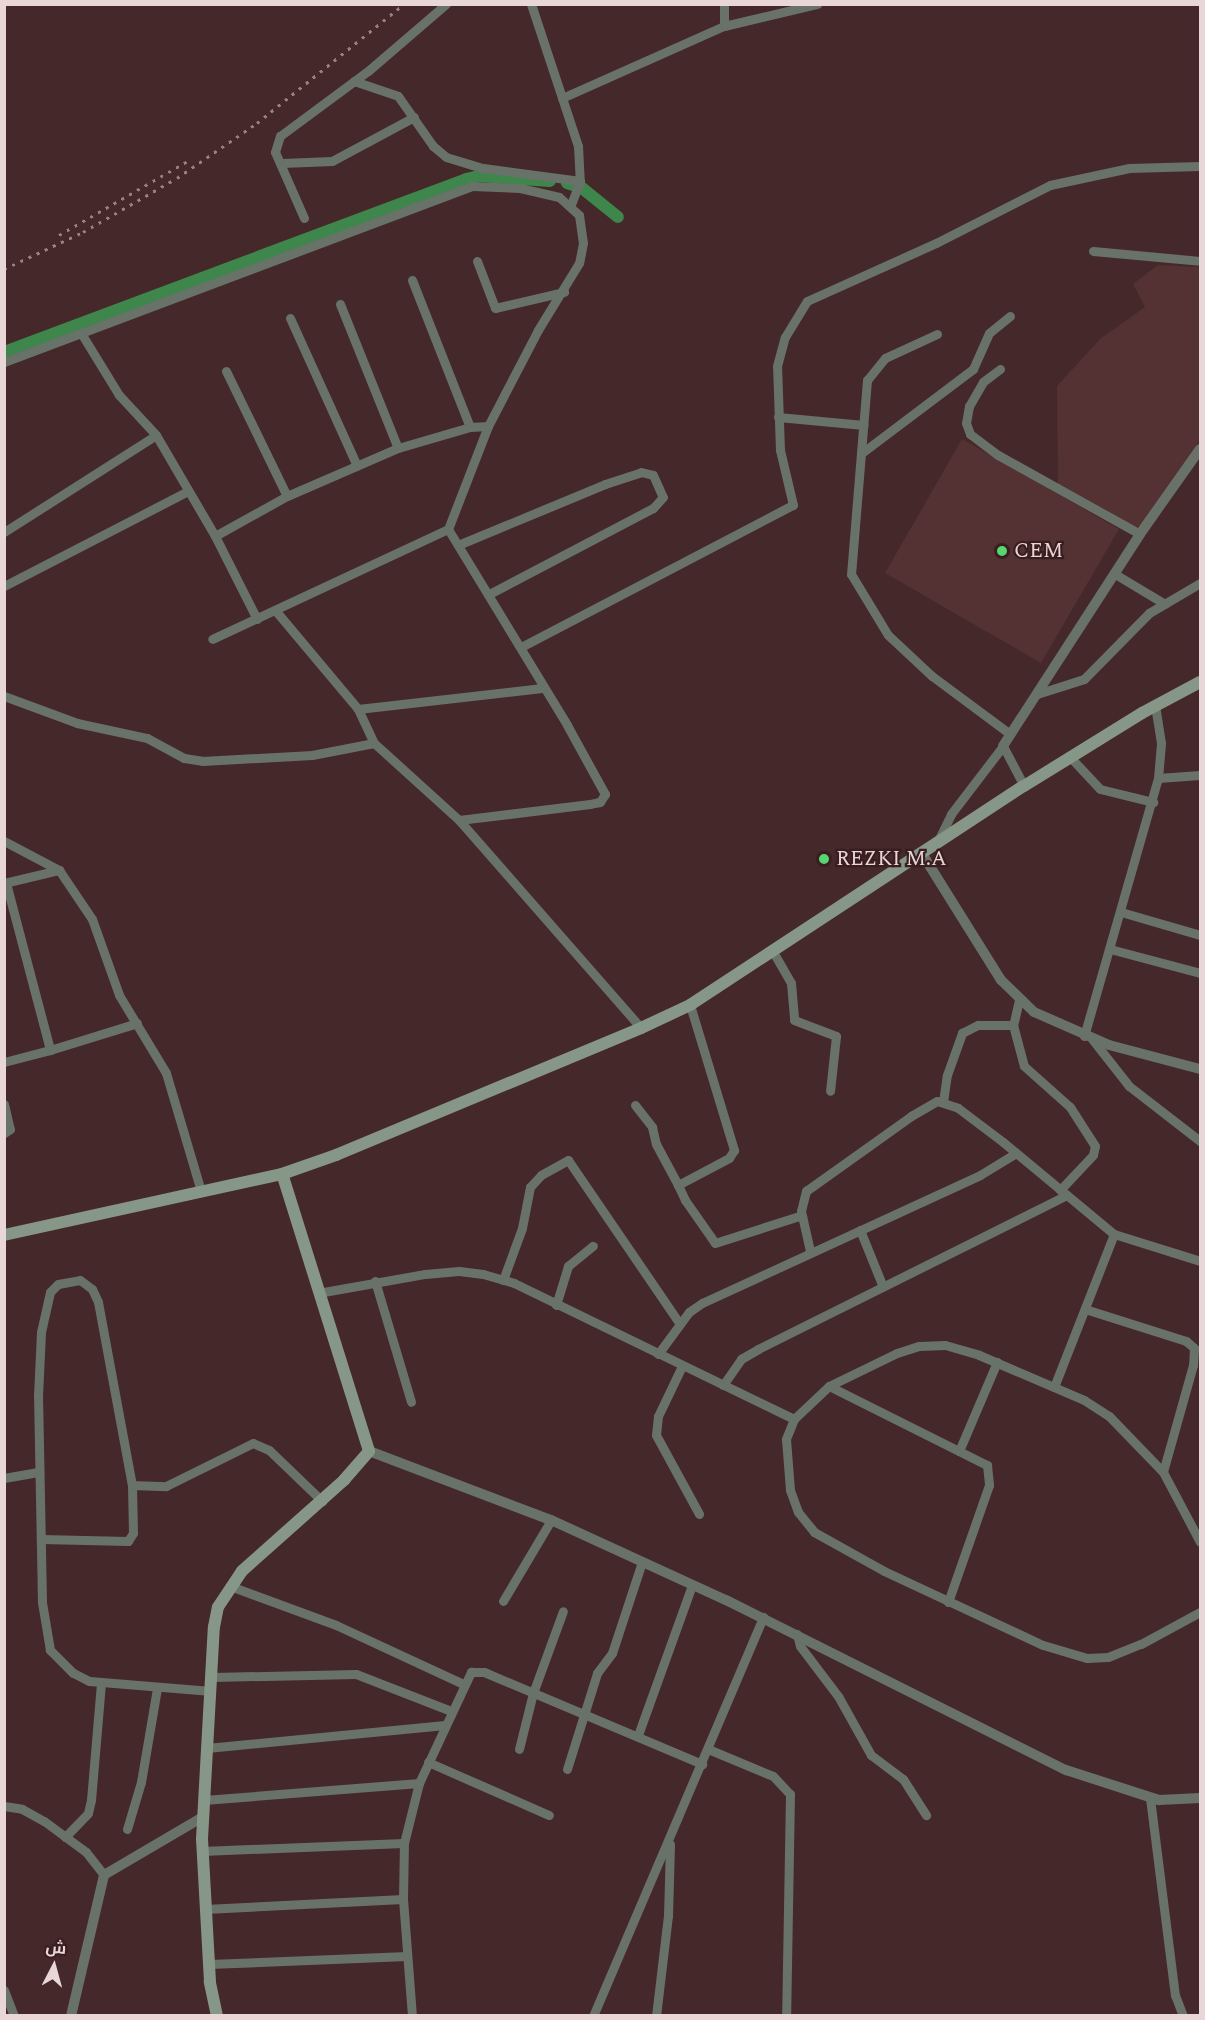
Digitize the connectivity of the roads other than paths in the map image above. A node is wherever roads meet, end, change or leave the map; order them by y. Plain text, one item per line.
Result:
1 (446, 4) edge
2 (724, 4) edge
3 (817, 4) edge
4 (531, 5) edge
5 (724, 26) junction
6 (354, 81) junction
7 (562, 98) junction
8 (414, 117) junction
9 (282, 163) junction
10 (1200, 166) edge
11 (579, 185) junction
12 (571, 204) junction
13 (304, 218) dead end
14 (1093, 251) dead end
15 (477, 261) dead end
16 (1200, 261) edge
17 (412, 280) dead end
18 (564, 292) junction
19 (340, 304) dead end
20 (1010, 316) dead end
21 (290, 318) dead end
22 (81, 333) junction
23 (937, 334) dead end
24 (4, 362) edge
25 (1000, 369) dead end
26 (226, 371) dead end
27 (778, 417) junction
28 (864, 425) junction
29 (488, 426) junction
30 (470, 427) junction
31 (156, 435) junction
32 (398, 448) junction
33 (1200, 449) edge
34 (863, 452) junction
35 (357, 466) junction
36 (188, 491) junction
37 (287, 496) junction
38 (448, 529) junction
39 (4, 532) edge
40 (1140, 534) junction
41 (215, 536) junction
42 (458, 545) junction
43 (1115, 574) junction
44 (1200, 584) edge
45 (4, 586) edge
46 (489, 594) junction
47 (1164, 604) junction
48 (275, 610) junction
49 (256, 619) junction
50 (212, 639) dead end
51 (521, 647) junction
52 (1200, 682) edge
53 (542, 688) junction
54 (1037, 694) junction
55 (4, 696) edge
56 (1155, 705) junction
57 (358, 708) junction
58 (1010, 734) junction
59 (374, 743) junction
60 (1003, 746) junction
61 (1071, 758) junction
62 (1200, 775) edge
63 (1158, 778) junction
64 (1024, 786) junction
65 (1153, 802) junction
66 (459, 820) junction
67 (4, 841) edge
68 (938, 841) junction
69 (921, 852) junction
70 (58, 870) junction
71 (5, 883) edge
72 (1121, 912) junction
73 (1200, 935) edge
74 (1110, 948) junction
75 (772, 950) junction
76 (1200, 973) edge
77 (1019, 1000) junction
78 (690, 1005) junction
79 (137, 1023) junction
80 (1013, 1025) junction
81 (641, 1028) junction
82 (1088, 1037) junction
83 (50, 1050) junction
84 (4, 1062) edge
85 (1200, 1069) edge
86 (830, 1091) dead end
87 (943, 1102) junction
88 (4, 1104) edge
89 (635, 1105) dead end
90 (4, 1133) edge
91 (1200, 1141) edge
92 (1016, 1153) junction
93 (282, 1174) junction
94 (678, 1185) junction
95 (201, 1191) junction
96 (1064, 1193) junction
97 (802, 1215) junction
98 (860, 1230) junction
99 (1114, 1234) junction
100 (4, 1236) edge
101 (593, 1246) dead end
102 (810, 1251) junction
103 (1200, 1262) edge
104 (503, 1280) junction
105 (375, 1281) junction
106 (883, 1287) junction
107 (318, 1293) junction
108 (556, 1305) junction
109 (1085, 1308) junction
110 (679, 1323) junction
111 (658, 1354) junction
112 (997, 1362) junction
113 (682, 1366) junction
114 (723, 1385) junction
115 (829, 1386) junction
116 (1054, 1387) junction
117 (411, 1401) dead end
118 (794, 1419) junction
119 (369, 1451) junction
120 (959, 1451) junction
121 (39, 1472) junction
122 (1163, 1472) junction
123 (4, 1478) edge
124 (132, 1485) junction
125 (322, 1501) junction
126 (699, 1514) dead end
127 (551, 1520) junction
128 (41, 1539) junction
129 (1200, 1542) edge
130 (642, 1562) junction
131 (692, 1585) junction
132 (230, 1586) junction
133 (503, 1601) dead end
134 (948, 1602) junction
135 (563, 1611) dead end
136 (1200, 1611) edge
137 (763, 1617) junction
138 (797, 1634) junction
139 (212, 1677) junction
140 (101, 1684) junction
141 (463, 1684) junction
142 (157, 1688) junction
143 (212, 1691) junction
144 (533, 1693) junction
145 (451, 1711) junction
146 (584, 1714) junction
147 (444, 1725) junction
148 (639, 1735) junction
149 (207, 1748) junction
150 (519, 1749) dead end
151 (708, 1749) junction
152 (428, 1762) junction
153 (702, 1764) junction
154 (567, 1769) dead end
155 (419, 1783) junction
156 (1150, 1798) junction
157 (1200, 1798) edge
158 (204, 1800) junction
159 (4, 1806) edge
160 (549, 1815) dead end
161 (926, 1815) dead end
162 (203, 1817) junction
163 (128, 1829) dead end
164 (65, 1837) junction
165 (670, 1839) junction
166 (404, 1843) junction
167 (202, 1851) junction
168 (104, 1875) junction
169 (403, 1899) junction
170 (205, 1909) junction
171 (407, 1956) junction
172 (209, 1964) junction
173 (4, 1990) edge
174 (15, 2016) edge
175 (71, 2016) edge
176 (217, 2016) edge
177 (412, 2016) edge
178 (593, 2016) edge
179 (656, 2016) edge
180 (786, 2016) edge
181 (1183, 2016) edge

1 - 6 street
2 - 5 street
3 - 5 street
4 - 7 street
5 - 7 street
6 - 8 street
6 - 9 street
7 - 11 street
8 - 9 street
8 - 11 street
9 - 13 street
10 - 27 street
11 - 12 street
12 - 18 street
12 - 22 street
14 - 16 street
15 - 18 street
17 - 30 street
18 - 29 street
19 - 32 street
20 - 34 street
21 - 35 street
22 - 24 street
22 - 31 street
23 - 28 street
25 - 40 street
26 - 37 street
27 - 28 street
27 - 51 street
28 - 34 street
29 - 30 street
29 - 38 street
30 - 32 street
31 - 36 street
31 - 39 street
32 - 35 street
33 - 40 street
34 - 58 street
35 - 37 street
36 - 41 street
36 - 45 street
37 - 41 street
38 - 42 street
38 - 48 street
40 - 43 street
41 - 49 street
42 - 46 street
42 - 46 street
43 - 47 street
43 - 54 street
44 - 47 street
46 - 51 street
47 - 54 street
48 - 49 street
48 - 57 street
49 - 50 street
51 - 53 street
52 - 56 main road
53 - 57 street
53 - 66 street
54 - 58 street
55 - 59 street
56 - 61 main road
56 - 63 street
57 - 59 street
58 - 60 street
59 - 66 street
60 - 64 street
60 - 68 street
61 - 64 main road
61 - 65 street
62 - 63 street
63 - 65 street
64 - 68 main road
65 - 72 street
66 - 81 street
67 - 70 street
68 - 69 main road
69 - 75 main road
69 - 77 street
70 - 71 street
70 - 79 street
71 - 83 street
72 - 73 street
72 - 74 street
74 - 76 street
74 - 82 street
75 - 78 main road
75 - 86 street
77 - 80 street
77 - 82 street
78 - 81 main road
78 - 94 street
79 - 83 street
79 - 95 street
80 - 87 street
80 - 96 street
81 - 93 main road
82 - 85 street
82 - 91 street
83 - 84 street
87 - 92 street
87 - 97 street
88 - 90 street
89 - 94 street
92 - 96 street
92 - 98 street
93 - 95 main road
93 - 107 main road
94 - 97 street
95 - 100 main road
96 - 99 street
96 - 106 street
97 - 102 street
98 - 102 street
98 - 106 street
99 - 103 street
99 - 109 street
101 - 108 street
102 - 110 street
104 - 105 street
104 - 108 street
104 - 110 street
105 - 107 street
105 - 117 street
106 - 114 street
107 - 119 main road
108 - 111 street
109 - 116 street
109 - 122 street
110 - 111 street
111 - 113 street
112 - 115 street
112 - 116 street
112 - 120 street
113 - 114 street
113 - 126 street
114 - 118 street
115 - 118 street
115 - 120 street
116 - 122 street
118 - 134 street
119 - 125 main road
119 - 127 street
120 - 134 street
121 - 123 street
121 - 124 street
121 - 128 street
122 - 129 street
124 - 125 street
124 - 128 street
125 - 132 main road
127 - 130 street
127 - 133 street
128 - 140 street
130 - 131 street
130 - 146 street
131 - 137 street
131 - 148 street
132 - 139 main road
132 - 141 street
134 - 136 street
135 - 144 street
137 - 138 street
137 - 151 street
138 - 156 street
138 - 161 street
139 - 143 main road
139 - 145 street
140 - 142 street
140 - 164 street
141 - 144 street
141 - 145 street
142 - 143 street
142 - 163 street
143 - 149 main road
144 - 146 street
144 - 150 street
145 - 147 street
146 - 148 street
146 - 154 street
147 - 149 street
147 - 152 street
148 - 153 street
149 - 158 main road
151 - 153 street
151 - 180 street
152 - 155 street
152 - 160 street
153 - 165 street
155 - 158 street
155 - 166 street
156 - 157 street
156 - 181 street
158 - 162 main road
159 - 164 street
162 - 167 main road
162 - 168 street
164 - 168 street
165 - 178 street
165 - 179 street
166 - 167 street
166 - 169 street
167 - 170 main road
168 - 175 street
169 - 170 street
169 - 171 street
170 - 172 main road
171 - 172 street
171 - 177 street
172 - 176 main road
173 - 174 street

